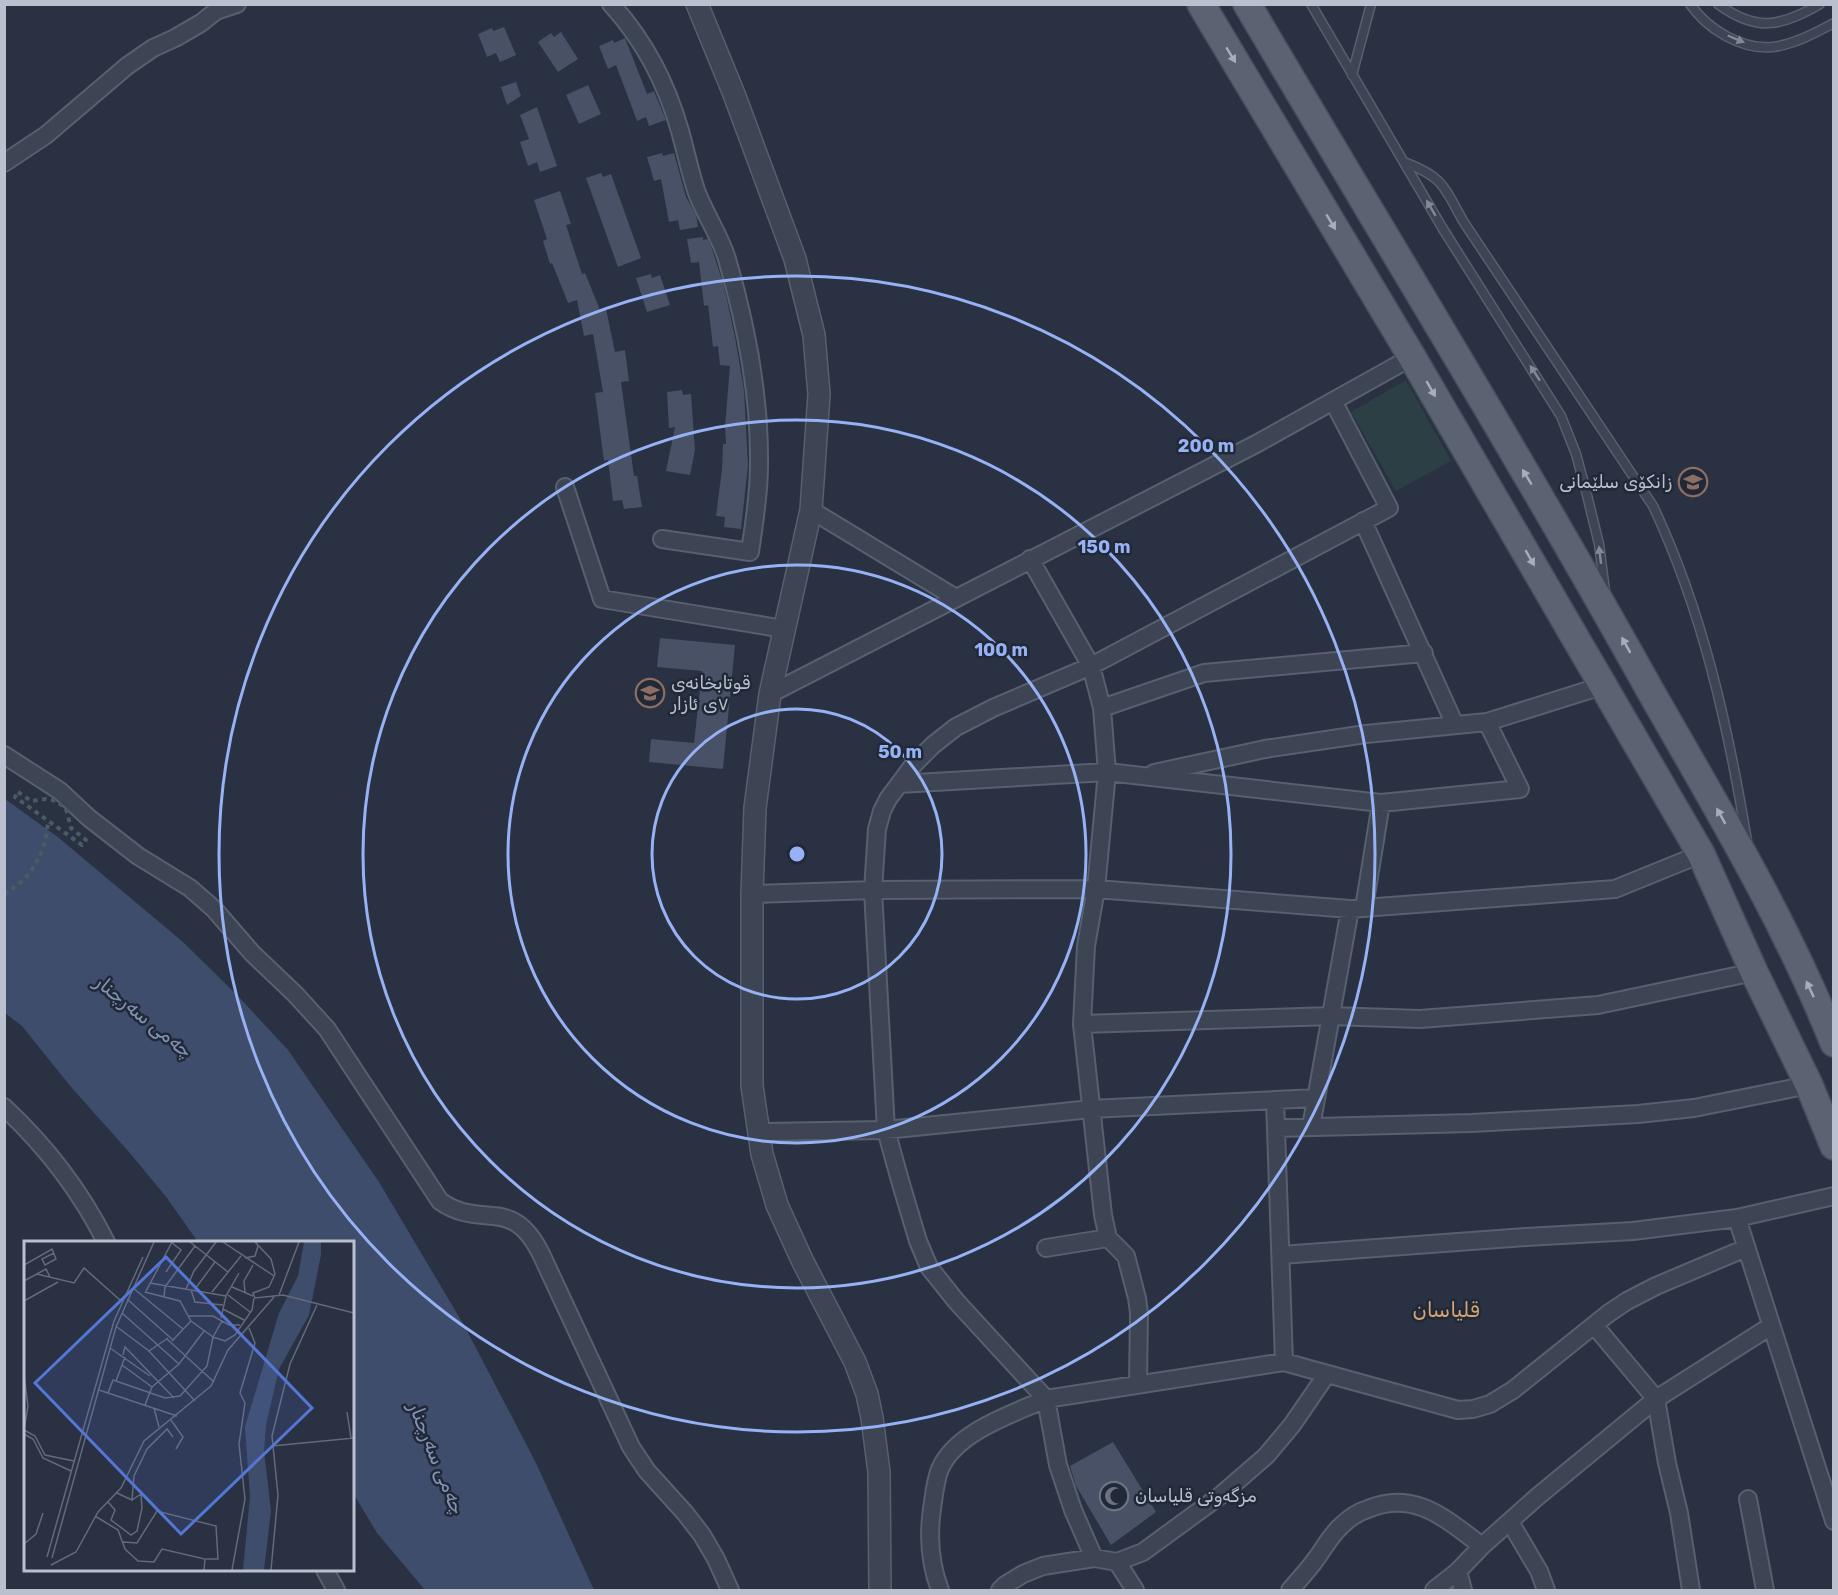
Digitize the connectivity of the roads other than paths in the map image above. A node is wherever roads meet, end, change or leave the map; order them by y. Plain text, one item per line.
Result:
1 (237, 4) edge
2 (611, 4) edge
3 (697, 4) edge
4 (1201, 4) edge
5 (1247, 4) edge
6 (1311, 4) edge
7 (1371, 4) edge
8 (1690, 4) edge
9 (1718, 4) edge
10 (1820, 4) edge
11 (1833, 23) edge
12 (1352, 75) junction
13 (1404, 162) junction
14 (4, 163) edge
15 (1412, 357) junction
16 (1333, 401) junction
17 (565, 487) dead end
18 (811, 510) junction
19 (1363, 521) junction
20 (662, 539) dead end
21 (1030, 559) junction
22 (956, 598) junction
23 (1607, 613) junction
24 (784, 629) junction
25 (1424, 653) junction
26 (1091, 666) junction
27 (1605, 686) junction
28 (770, 694) junction
29 (1102, 708) junction
30 (1487, 722) junction
31 (1455, 725) junction
32 (4, 755) edge
33 (1107, 772) junction
34 (1141, 776) junction
35 (899, 784) junction
36 (1381, 803) junction
37 (1701, 854) junction
38 (1752, 872) junction
39 (1096, 889) junction
40 (873, 890) junction
41 (752, 894) junction
42 (1357, 909) junction
43 (1754, 972) junction
44 (1331, 1016) junction
45 (1082, 1024) junction
46 (1833, 1039) edge
47 (1809, 1085) junction
48 (1316, 1098) junction
49 (1275, 1100) junction
50 (5, 1107) edge
51 (1091, 1109) junction
52 (1311, 1127) junction
53 (1276, 1128) junction
54 (886, 1130) junction
55 (758, 1132) junction
56 (1833, 1146) edge
57 (1833, 1196) edge
58 (1737, 1218) junction
59 (1108, 1238) junction
60 (105, 1241) edge
61 (1046, 1248) dead end
62 (1746, 1248) junction
63 (1281, 1256) junction
64 (1594, 1325) junction
65 (1771, 1326) junction
66 (1284, 1362) junction
67 (1328, 1374) junction
68 (1138, 1384) junction
69 (1046, 1399) junction
70 (1656, 1399) junction
71 (1748, 1499) dead end
72 (1833, 1521) edge
73 (1510, 1522) junction
74 (1482, 1546) junction
75 (1094, 1558) junction
76 (1117, 1562) junction
77 (326, 1571) edge
78 (1458, 1571) junction
79 (336, 1590) edge
80 (730, 1590) edge
81 (880, 1590) edge
82 (940, 1590) edge
83 (1000, 1590) edge
84 (1135, 1590) edge
85 (1290, 1590) edge
86 (1434, 1590) edge
87 (1463, 1590) edge
88 (1546, 1590) edge
89 (1691, 1590) edge
90 (1765, 1590) edge

1 - 14 street
2 - 20 street
3 - 18 street
4 -> 15 main road
23 -> 5 main road
6 - 12 lane
7 - 12 lane
8 -> 11 lane
9 - 10 lane
12 - 13 lane
23 -> 13 lane
13 - 38 lane
15 - 16 street
15 -> 27 main road
16 - 19 street
16 - 21 street
17 - 24 street
18 - 22 street
18 - 24 street
19 - 25 street
19 - 26 street
21 - 22 street
21 - 26 street
22 - 28 street
38 -> 23 main road
24 - 28 street
25 - 29 street
25 - 31 street
26 - 29 street
26 - 35 street
27 - 30 street
27 - 37 main road
28 - 41 street
29 - 33 street
30 - 31 street
30 - 36 street
31 - 34 street
32 - 80 street
33 - 34 street
33 - 35 street
33 - 39 street
34 - 36 street
35 - 40 street
36 - 42 street
37 - 42 street
37 - 43 main road
46 -> 38 main road
39 - 40 street
39 - 42 street
39 - 45 street
40 - 41 street
40 - 54 street
41 - 55 street
42 - 44 street
43 - 44 street
43 - 47 main road
44 - 45 street
44 - 48 street
45 - 51 street
47 - 52 street
47 - 56 main road
48 - 49 street
48 - 52 street
49 - 51 street
49 - 53 street
50 - 60 street
51 - 54 street
51 - 59 street
52 - 53 street
53 - 63 street
54 - 55 street
54 - 69 street
55 - 81 street
57 - 58 street
58 - 62 street
58 - 63 street
59 - 61 street
59 - 68 street
62 - 64 street
62 - 65 street
63 - 66 street
64 - 67 street
64 - 70 street
65 - 70 street
65 - 72 street
66 - 67 street
66 - 68 street
67 - 76 street
68 - 69 street
69 - 75 street
69 - 82 street
70 - 73 street
70 - 89 street
71 - 90 street
73 - 74 street
73 - 88 street
74 - 78 street
74 - 85 street
75 - 76 street
75 - 83 street
76 - 84 street
77 - 79 street
78 - 86 street
78 - 87 street

